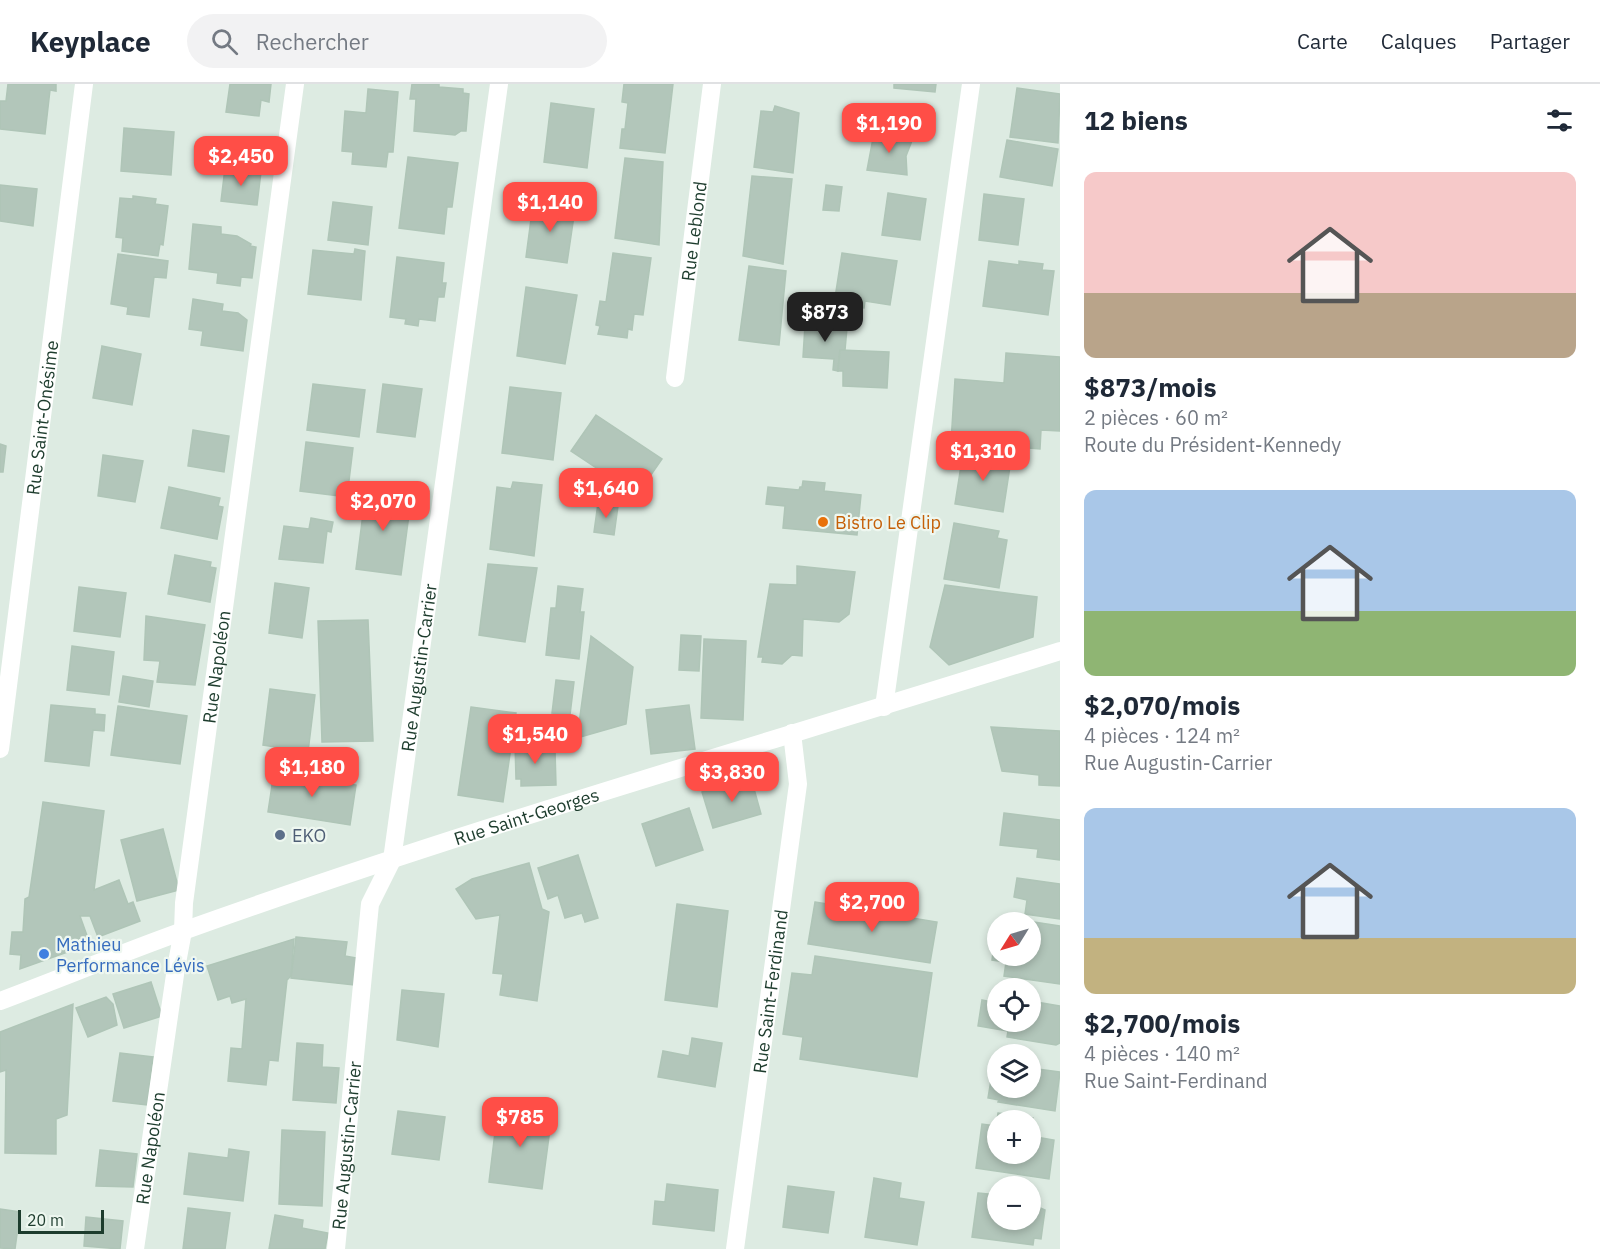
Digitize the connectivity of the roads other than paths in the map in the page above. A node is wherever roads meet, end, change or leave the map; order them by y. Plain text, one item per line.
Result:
1 (84, 84) edge
2 (296, 84) edge
3 (499, 84) edge
4 (712, 84) edge
5 (971, 84) edge
6 (675, 378) dead end
7 (1060, 651) edge
8 (884, 707) junction
9 (792, 733) junction
10 (0, 749) edge
11 (392, 860) junction
12 (183, 931) junction
13 (0, 1001) edge
14 (135, 1249) edge
15 (336, 1249) edge
16 (735, 1249) edge

1 - 10 street, Rue Saint-Onésime
2 - 12 street, Rue Napoléon
3 - 11 street, Rue Augustin-Carrier
4 - 6 street, Rue Leblond
5 - 8 street
7 - 8 street, Rue Saint-Georges
8 - 9 street, Rue Saint-Georges
9 - 11 street, Rue Saint-Georges
9 - 16 street, Rue Saint-Ferdinand
11 - 12 street, Rue Saint-Georges
11 - 15 street, Rue Augustin-Carrier
12 - 13 street, Rue Saint-Georges
12 - 14 street, Rue Napoléon

